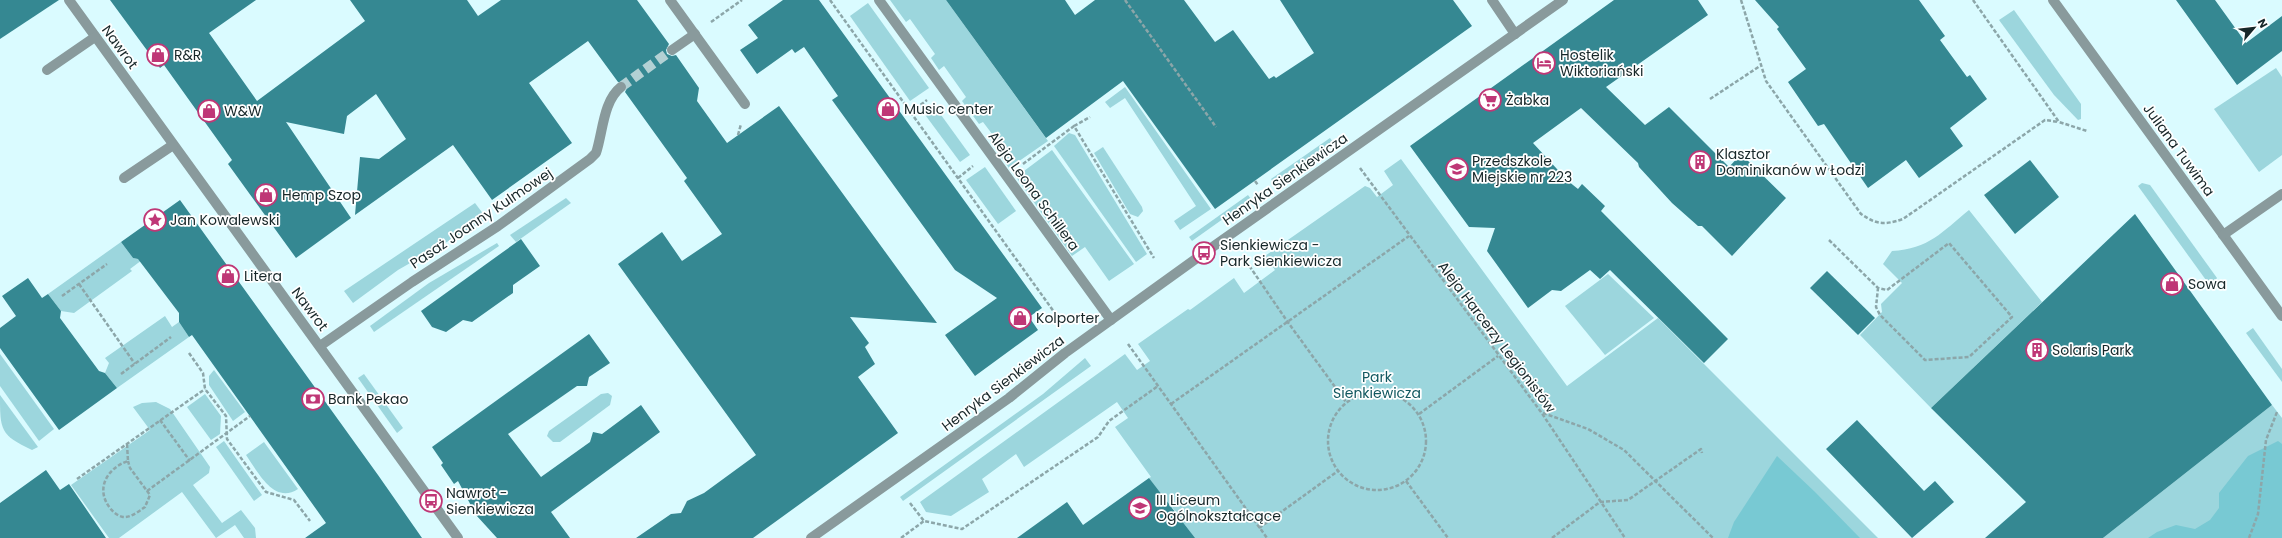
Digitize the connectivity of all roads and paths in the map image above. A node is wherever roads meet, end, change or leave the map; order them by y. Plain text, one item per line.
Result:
1 (69, 0) edge
2 (670, 0) edge
3 (742, 0) edge
4 (830, 0) edge
5 (879, 0) edge
6 (1125, 0) edge
7 (1492, 0) edge
8 (1563, 0) edge
9 (1741, 0) edge
10 (1973, 0) edge
11 (2053, 0) edge
12 (695, 34) junction
13 (1515, 34) junction
14 (95, 37) junction
15 (672, 50) tunnel mouth
16 (1760, 66) junction
17 (47, 70) dead end
18 (621, 87) tunnel mouth
19 (1710, 99) dead end
20 (745, 104) dead end
21 (1090, 117) dead end
22 (2059, 122) junction
23 (1074, 126) junction
24 (1216, 127) dead end
25 (2087, 131) dead end
26 (173, 145) junction
27 (1348, 151) junction
28 (1006, 176) junction
29 (124, 178) dead end
30 (1255, 181) dead end
31 (1258, 185) dead end
32 (2282, 194) edge
33 (2223, 235) junction
34 (1409, 236) junction
35 (1829, 240) dead end
36 (1154, 258) dead end
37 (1246, 261) dead end
38 (107, 264) dead end
39 (79, 284) junction
40 (1878, 288) junction
41 (62, 296) dead end
42 (2282, 316) edge
43 (1111, 320) junction
44 (1287, 321) junction
45 (1062, 323) dead end
46 (172, 337) dead end
47 (1128, 344) dead end
48 (320, 346) junction
49 (189, 353) dead end
50 (1498, 356) junction
51 (135, 364) junction
52 (121, 374) dead end
53 (1158, 386) junction
54 (205, 389) junction
55 (1346, 402) junction
56 (1170, 404) junction
57 (1541, 412) junction
58 (2277, 412) dead end
59 (1419, 414) junction
60 (250, 416) dead end
61 (160, 420) junction
62 (227, 434) junction
63 (127, 444) junction
64 (1702, 453) dead end
65 (128, 460) junction
66 (190, 461) junction
67 (1338, 471) junction
68 (77, 479) dead end
69 (1406, 481) junction
70 (1655, 481) junction
71 (147, 491) junction
72 (1600, 502) junction
73 (910, 503) dead end
74 (310, 521) dead end
75 (924, 521) junction
76 (1260, 528) junction
77 (458, 538) edge
78 (811, 538) edge
79 (901, 538) edge
80 (1266, 538) edge
81 (1448, 538) edge
82 (1552, 538) edge
83 (1625, 538) edge
84 (1714, 538) edge
85 (2249, 538) edge

1 - 14 street, Nawrot
2 - 12 street
3 - 12 path
4 - 45 path
5 - 28 street, Aleja Leona Schillera
6 - 24 path
7 - 13 street
8 - 13 street, Henryka Sienkiewicza
9 - 16 path
10 - 22 path
11 - 33 street, Juliana Tuwima
12 - 15 street
12 - 20 street
13 - 27 street, Henryka Sienkiewicza
14 - 17 street
14 - 26 street, Nawrot
16 - 19 path
16 - 22 path
18 - 48 street, Pasaż Joanny Kulmowej
21 - 23 path
22 - 25 path
23 - 28 path
23 - 36 path
26 - 29 street
26 - 48 street, Nawrot
27 - 34 path, Aleja Harcerzy Legionistów
27 - 43 street, Henryka Sienkiewicza
28 - 43 street, Aleja Leona Schillera
30 - 31 path
32 - 33 street
33 - 42 street, Juliana Tuwima
34 - 44 path
34 - 50 path, Aleja Harcerzy Legionistów
35 - 40 path
37 - 44 path
38 - 39 path
39 - 41 path
39 - 51 path
40 - 40 path
43 - 78 street, Henryka Sienkiewicza
44 - 55 path
44 - 56 path
46 - 51 path
47 - 53 path
48 - 77 street, Nawrot
49 - 54 path
50 - 57 path, Aleja Harcerzy Legionistów
50 - 59 path
51 - 52 path
53 - 56 path
53 - 75 path
54 - 61 path
54 - 62 path
55 - 59 path
55 - 67 path
56 - 76 path
57 - 70 path
57 - 72 path, Aleja Harcerzy Legionistów
58 - 85 path
59 - 69 path
60 - 62 path
61 - 63 path
61 - 66 path
62 - 66 path
62 - 74 path
63 - 65 path
63 - 68 path
64 - 70 path
65 - 71 path
65 - 71 path
66 - 71 path
67 - 69 path
67 - 76 path
69 - 81 path
70 - 72 path
70 - 84 path
72 - 82 path
72 - 83 path, Aleja Harcerzy Legionistów
73 - 75 path
75 - 79 path
76 - 80 path

